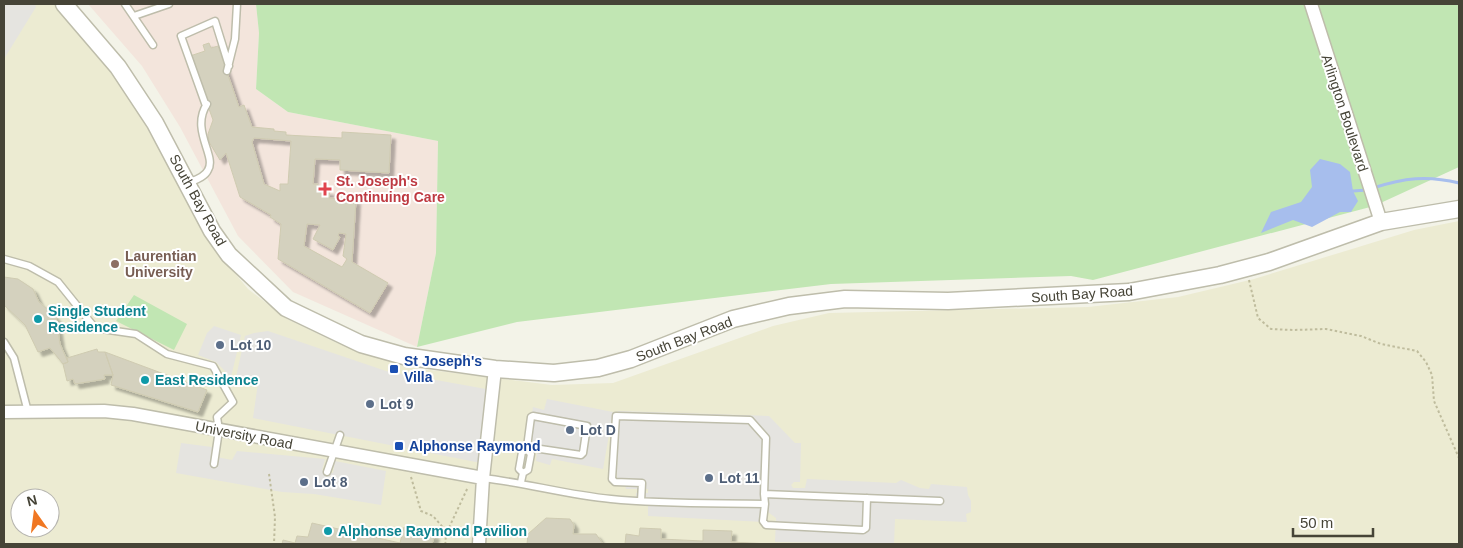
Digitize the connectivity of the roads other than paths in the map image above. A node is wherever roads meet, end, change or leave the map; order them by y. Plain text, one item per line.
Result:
1 (66, 4) edge
2 (125, 4) edge
3 (169, 4) edge
4 (237, 4) edge
5 (1310, 4) edge
6 (134, 16) junction
7 (152, 45) dead end
8 (187, 184) junction
9 (1459, 209) edge
10 (1381, 222) junction
11 (4, 259) edge
12 (4, 342) edge
13 (495, 369) junction
14 (4, 412) edge
15 (28, 412) junction
16 (219, 430) junction
17 (340, 435) dead end
18 (527, 448) junction
19 (334, 451) junction
20 (214, 464) dead end
21 (327, 472) dead end
22 (477, 477) junction
23 (521, 482) junction
24 (764, 494) junction
25 (867, 498) junction
26 (641, 501) junction
27 (940, 501) dead end
28 (764, 504) junction
29 (479, 544) edge

1 - 8 street, South Bay Road
2 - 6 lane
3 - 6 lane
4 - 8 lane
5 - 10 street, Arlington Boulevard
6 - 7 lane
8 - 13 street, South Bay Road
9 - 10 street, South Bay Road
10 - 13 street, South Bay Road
11 - 16 lane
12 - 15 lane
13 - 22 street
14 - 15 street, University Road
15 - 16 street, University Road
16 - 19 street, University Road
16 - 20 lane
17 - 19 lane
18 - 18 lane
18 - 23 lane
19 - 21 lane
19 - 22 street, University Road
22 - 23 lane
22 - 29 street
23 - 26 lane
24 - 25 lane
24 - 26 lane
24 - 28 lane
25 - 27 lane
25 - 28 lane
26 - 28 lane

